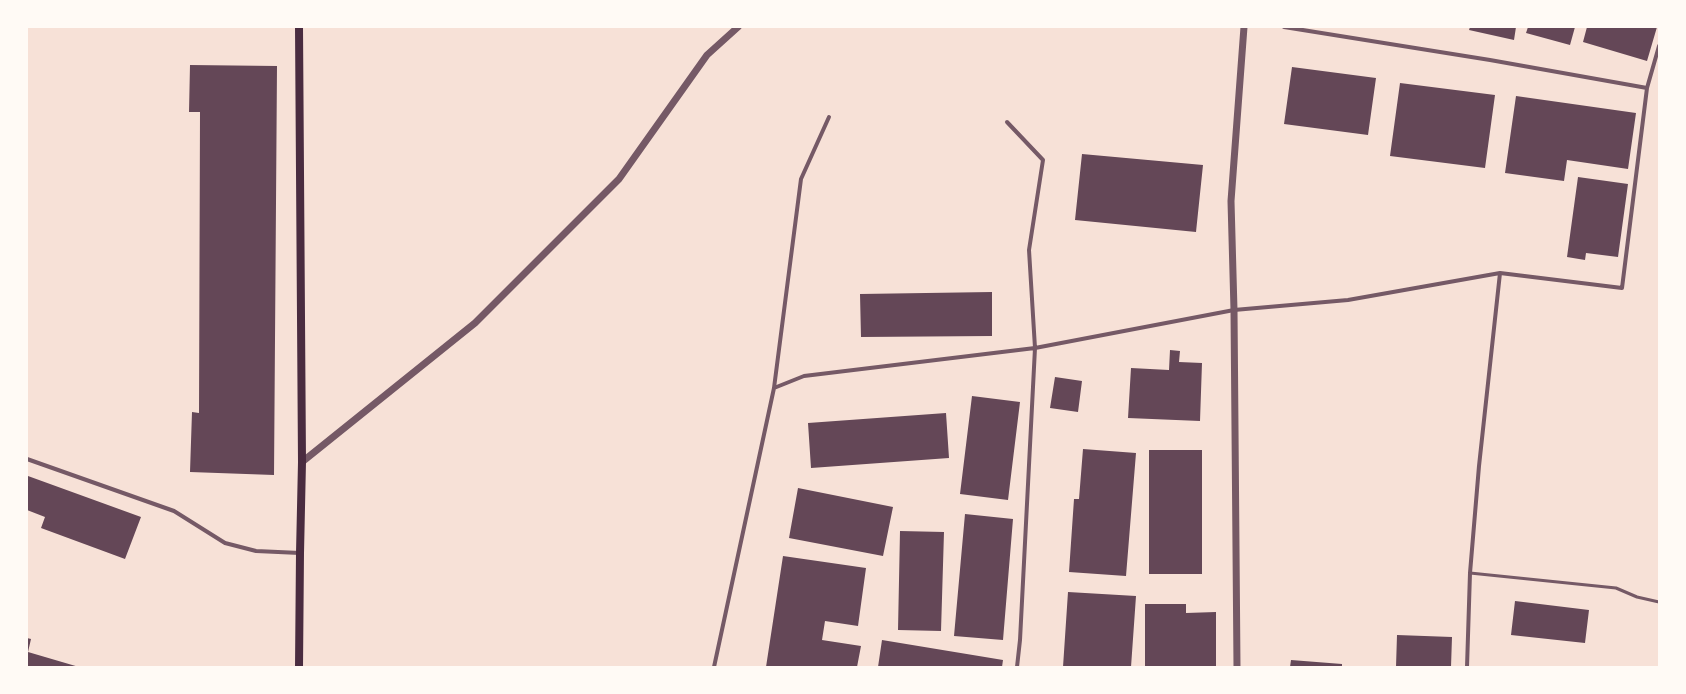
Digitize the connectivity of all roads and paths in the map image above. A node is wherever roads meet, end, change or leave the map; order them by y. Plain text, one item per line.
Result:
1 (299, 27) edge
2 (738, 27) edge
3 (1244, 27) edge
4 (1284, 27) edge
5 (1659, 46) edge
6 (1647, 88) junction
7 (829, 117) dead end
8 (1007, 122) dead end
9 (1500, 273) junction
10 (1234, 310) junction
11 (1035, 348) junction
12 (774, 388) junction
13 (27, 459) edge
14 (302, 462) junction
15 (300, 553) junction
16 (1470, 573) junction
17 (1659, 602) edge
18 (299, 667) edge
19 (714, 667) edge
20 (1017, 667) edge
21 (1237, 667) edge
22 (1467, 667) edge

1 - 14 main road
2 - 14 street
3 - 10 street
4 - 6 street
5 - 6 street
6 - 9 street
7 - 12 street
8 - 11 street
9 - 10 street
9 - 16 street
10 - 11 street
10 - 21 street
11 - 12 street
11 - 20 street
12 - 19 street
13 - 15 street
14 - 15 main road
15 - 18 main road
16 - 17 lane
16 - 22 street

